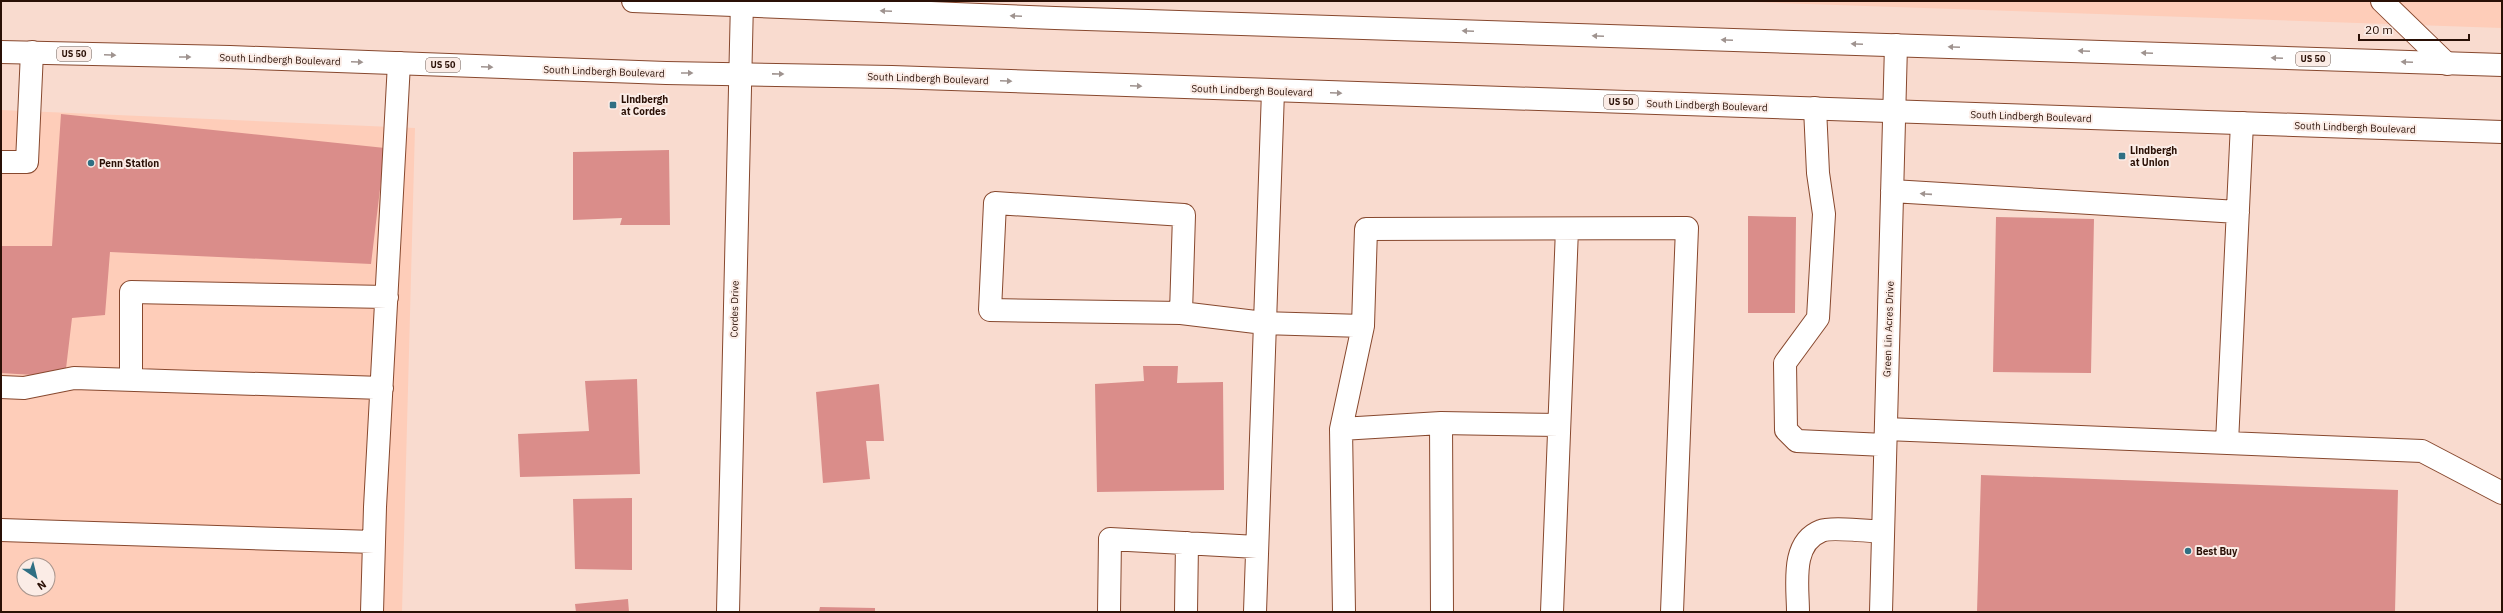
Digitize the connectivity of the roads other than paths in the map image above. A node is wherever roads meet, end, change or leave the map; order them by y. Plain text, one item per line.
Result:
1 (633, 1) edge
2 (2382, 1) edge
3 (741, 3) edge
4 (1896, 46) junction
5 (1, 52) edge
6 (32, 52) junction
7 (399, 63) junction
8 (2447, 64) junction
9 (2502, 65) edge
10 (739, 73) junction
11 (1273, 91) junction
12 (1815, 108) junction
13 (1895, 111) junction
14 (2242, 123) junction
15 (2502, 132) edge
16 (1, 162) edge
17 (1892, 192) junction
18 (2238, 212) junction
19 (1567, 229) junction
20 (386, 297) junction
21 (1181, 313) junction
22 (1264, 323) junction
23 (1363, 326) junction
24 (131, 380) junction
25 (1, 387) edge
26 (382, 388) junction
27 (1440, 424) junction
28 (1559, 425) junction
29 (1341, 429) junction
30 (1886, 437) junction
31 (2227, 443) junction
32 (2502, 493) edge
33 (1, 530) edge
34 (1883, 532) junction
35 (374, 542) junction
36 (1187, 543) junction
37 (1257, 547) junction
38 (372, 612) edge
39 (728, 612) edge
40 (1109, 612) edge
41 (1186, 612) edge
42 (1255, 612) edge
43 (1344, 612) edge
44 (1442, 612) edge
45 (1552, 612) edge
46 (1672, 612) edge
47 (1798, 612) edge
48 (1880, 612) edge

1 - 3 main road, US 50
2 - 8 main road
4 -> 3 main road, US 50
3 - 10 main road, Cordes Drive
8 -> 4 main road, US 50
4 - 13 main road, Green Lin Acres Drive
5 - 6 main road, South Lindbergh Boulevard / US 50
6 -> 7 main road, South Lindbergh Boulevard / US 50
6 - 16 main road
7 -> 10 main road, South Lindbergh Boulevard / US 50
7 - 20 main road
8 - 9 main road, US 50
10 -> 11 main road, South Lindbergh Boulevard / US 50
10 - 39 main road, Cordes Drive
11 -> 12 main road, South Lindbergh Boulevard / US 50
11 - 22 main road
12 - 13 main road, South Lindbergh Boulevard / US 50
12 - 30 main road
13 - 14 main road, South Lindbergh Boulevard / US 50
13 - 17 main road, Green Lin Acres Drive
14 - 15 main road, South Lindbergh Boulevard / US 50
14 - 18 main road
18 -> 17 main road
17 - 30 main road, Green Lin Acres Drive
18 - 31 main road
19 - 23 main road
19 - 28 main road
19 - 46 main road
20 - 24 main road
20 - 26 main road
21 - 21 main road
21 - 22 main road
22 - 23 main road
22 - 37 main road
23 - 29 main road
24 - 25 main road
24 - 26 main road
26 - 35 main road
27 - 28 main road
27 - 29 main road
27 - 44 main road
28 - 45 main road
29 - 43 main road
30 - 31 main road
30 - 34 main road, Green Lin Acres Drive
31 - 32 main road
33 - 35 main road
34 - 47 main road
34 - 48 main road, Green Lin Acres Drive
35 - 38 main road
36 - 37 main road
36 - 40 main road
36 - 41 main road
37 - 42 main road

